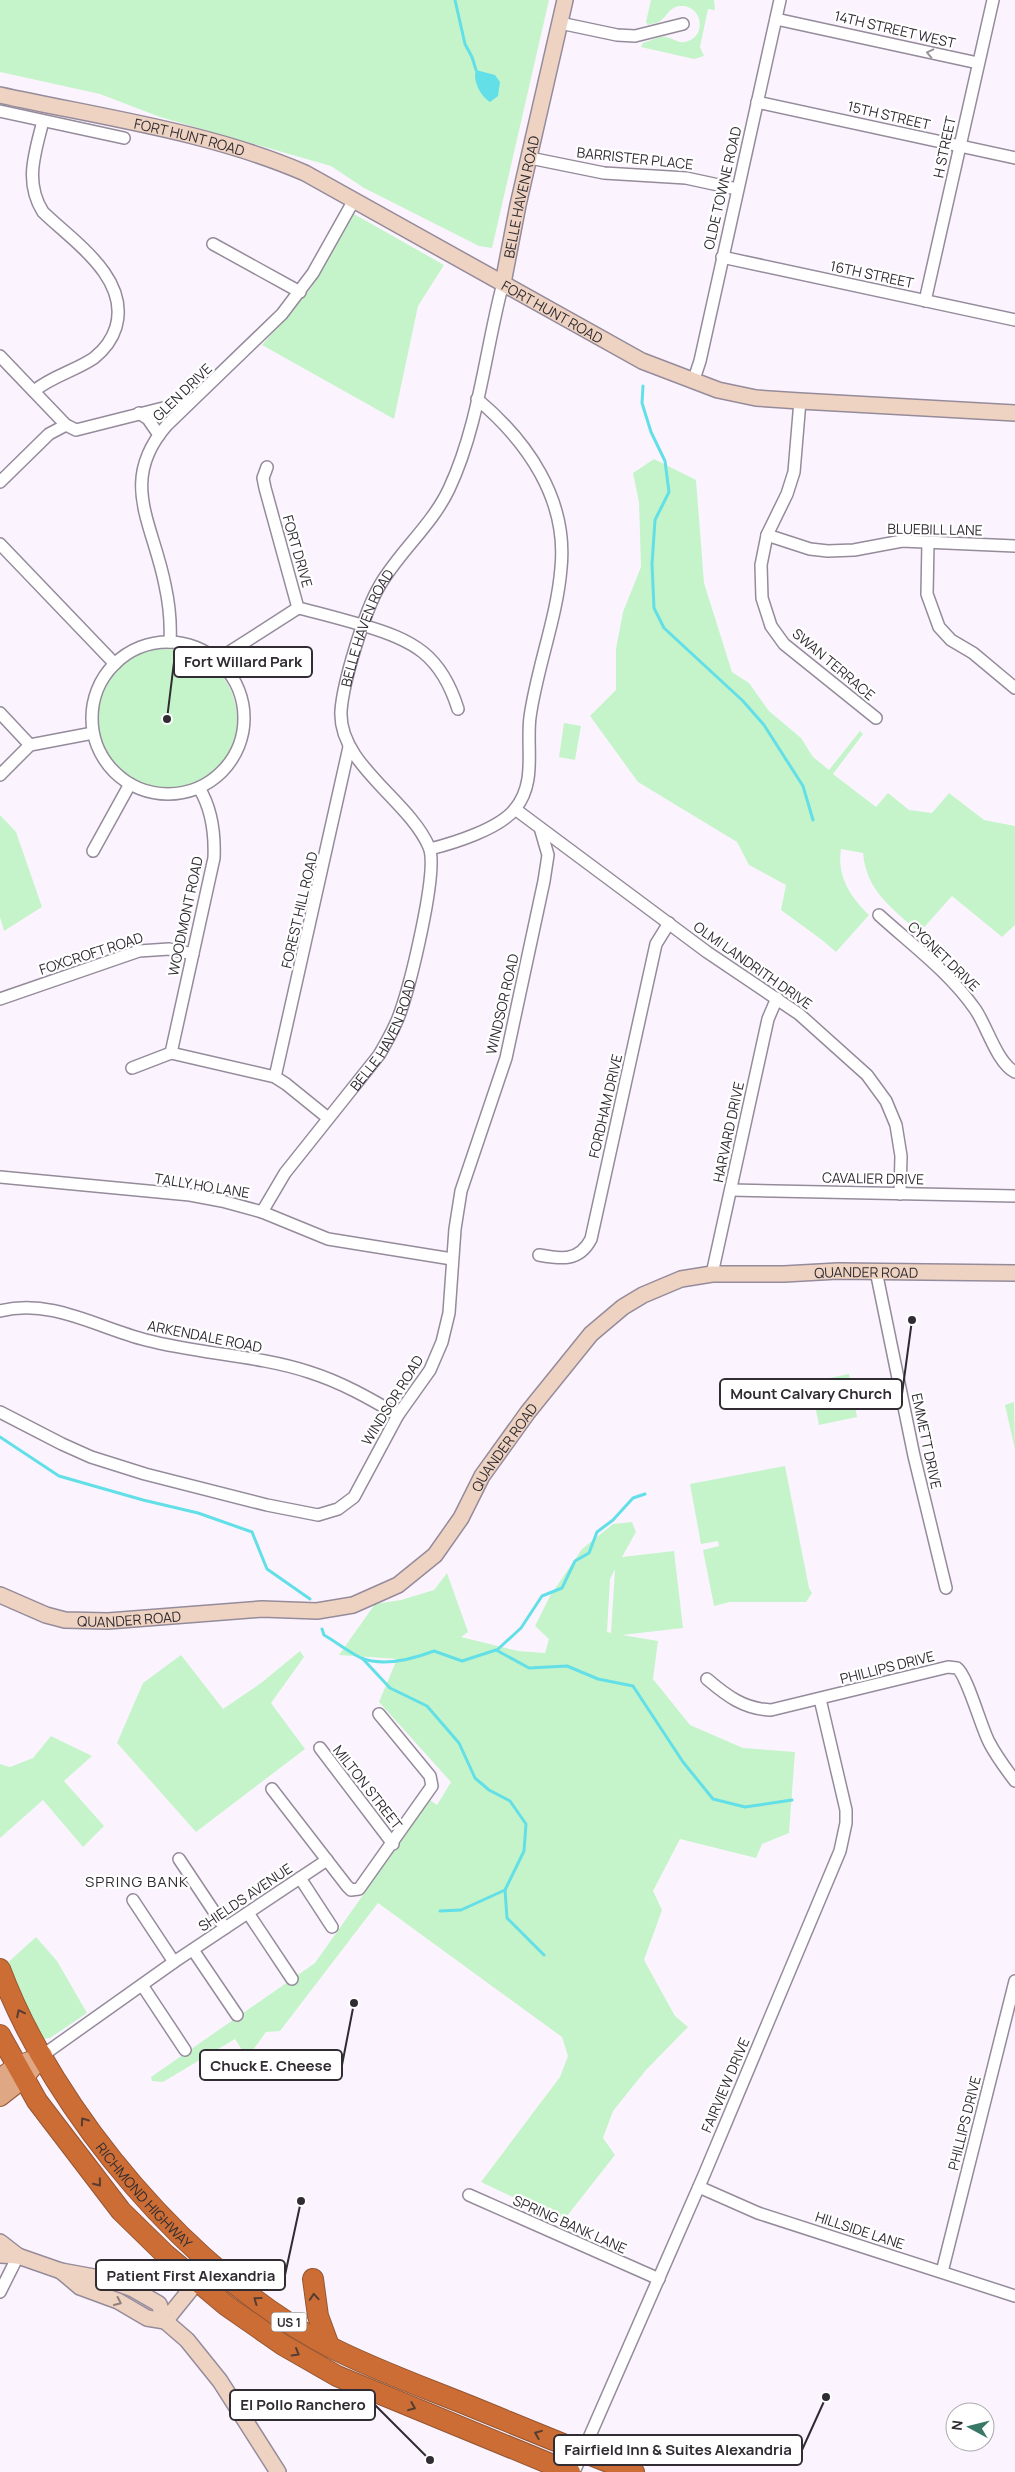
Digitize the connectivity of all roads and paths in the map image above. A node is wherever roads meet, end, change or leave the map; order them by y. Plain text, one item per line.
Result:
1 (565, 0) edge
2 (780, 0) edge
3 (993, 0) edge
4 (776, 19) junction
5 (560, 22) junction
6 (683, 24) dead end
7 (978, 64) junction
8 (0, 95) edge
9 (757, 102) junction
10 (0, 111) edge
11 (43, 121) junction
12 (112, 127) junction
13 (124, 138) dead end
14 (960, 146) junction
15 (530, 158) junction
16 (1015, 158) edge
17 (737, 188) junction
18 (354, 200) junction
19 (213, 244) dead end
20 (722, 257) junction
21 (503, 283) junction
22 (300, 292) junction
23 (925, 301) junction
24 (1015, 320) edge
25 (0, 356) edge
26 (693, 382) junction
27 (34, 391) junction
28 (476, 399) junction
29 (193, 400) junction
30 (800, 401) junction
31 (139, 413) junction
32 (1015, 413) edge
33 (66, 425) junction
34 (159, 435) junction
35 (267, 467) dead end
36 (0, 482) edge
37 (768, 535) junction
38 (928, 542) junction
39 (0, 544) edge
40 (1015, 546) edge
41 (298, 608) junction
42 (363, 625) junction
43 (170, 642) junction
44 (217, 660) junction
45 (115, 664) junction
46 (1015, 688) edge
47 (458, 709) dead end
48 (0, 713) edge
49 (876, 718) dead end
50 (93, 733) junction
51 (30, 745) junction
52 (349, 747) junction
53 (0, 774) edge
54 (130, 784) junction
55 (199, 788) junction
56 (515, 809) junction
57 (542, 831) junction
58 (430, 849) junction
59 (92, 851) dead end
60 (879, 915) dead end
61 (668, 924) junction
62 (193, 954) junction
63 (777, 998) junction
64 (0, 999) edge
65 (171, 1053) junction
66 (132, 1068) dead end
67 (1015, 1072) edge
68 (275, 1078) junction
69 (328, 1118) junction
70 (0, 1177) edge
71 (731, 1190) junction
72 (900, 1194) junction
73 (1015, 1196) edge
74 (262, 1212) junction
75 (539, 1255) dead end
76 (452, 1259) junction
77 (876, 1271) junction
78 (1015, 1273) edge
79 (712, 1274) junction
80 (0, 1311) edge
81 (0, 1412) edge
82 (398, 1414) junction
83 (946, 1588) dead end
84 (0, 1595) edge
85 (707, 1679) dead end
86 (820, 1699) junction
87 (379, 1714) dead end
88 (320, 1748) dead end
89 (1015, 1781) edge
90 (272, 1788) dead end
91 (393, 1844) junction
92 (179, 1859) dead end
93 (327, 1860) junction
94 (300, 1878) junction
95 (133, 1900) dead end
96 (248, 1913) junction
97 (332, 1927) dead end
98 (225, 1928) junction
99 (193, 1950) junction
100 (174, 1962) junction
101 (0, 1969) edge
102 (292, 1979) dead end
103 (1015, 1981) edge
104 (142, 1984) junction
105 (237, 2015) dead end
106 (0, 2035) edge
107 (185, 2050) dead end
108 (43, 2055) junction
109 (20, 2072) junction
110 (0, 2078) edge
111 (0, 2098) edge
112 (699, 2187) junction
113 (469, 2195) dead end
114 (0, 2242) edge
115 (0, 2256) edge
116 (18, 2256) junction
117 (212, 2263) junction
118 (942, 2272) junction
119 (659, 2279) junction
120 (313, 2280) dead end
121 (196, 2281) junction
122 (0, 2292) edge
123 (1015, 2296) edge
124 (165, 2321) junction
125 (329, 2346) junction
126 (584, 2452) junction
127 (278, 2472) edge
128 (572, 2472) edge
129 (634, 2472) edge

1 - 5 main road, BELLE HAVEN ROAD
2 - 4 street, OLDE TOWNE ROAD
3 - 7 street, H STREET
7 -> 4 street, 14TH STREET WEST
4 - 9 street, OLDE TOWNE ROAD
5 - 6 street
5 - 15 main road, BELLE HAVEN ROAD
7 - 14 street, H STREET
8 - 12 main road, FORT HUNT ROAD
9 - 14 street, 15TH STREET
9 - 17 street, OLDE TOWNE ROAD
10 - 11 street, FORT HUNT ROAD
11 - 12 street, FORT HUNT ROAD
11 - 27 street
12 - 13 street
12 - 18 main road, FORT HUNT ROAD
14 - 16 street, 15TH STREET
14 - 23 street, H STREET
15 - 17 street, BARRISTER PLACE
15 - 21 main road, BELLE HAVEN ROAD
17 - 20 street, OLDE TOWNE ROAD
18 - 21 main road, FORT HUNT ROAD
18 - 22 street, GLEN DRIVE
19 - 22 street
20 - 23 street, 16TH STREET
20 - 26 street, OLDE TOWNE ROAD
21 - 26 main road, FORT HUNT ROAD
21 - 28 street, BELLE HAVEN ROAD
22 - 29 street, GLEN DRIVE
23 - 24 street, 16TH STREET
25 - 27 street
26 - 30 main road, FORT HUNT ROAD
27 - 33 street
28 - 42 street, BELLE HAVEN ROAD
28 - 56 street
29 - 31 street
29 - 34 street, GLEN DRIVE
30 - 32 main road, FORT HUNT ROAD
30 - 37 street, SWAN TERRACE
31 - 33 street
31 - 34 street
33 - 36 street
34 - 43 street, GLEN DRIVE
35 - 41 street, FORT DRIVE
37 - 38 street, BLUEBILL LANE
37 - 49 street, SWAN TERRACE
38 - 40 street, BLUEBILL LANE
38 - 46 street
39 - 45 street
41 - 42 street
41 - 44 street, FORT DRIVE
42 - 47 street
42 - 52 street, BELLE HAVEN ROAD
43 - 44 street
43 - 45 street
44 - 55 street
45 - 50 street
48 - 51 street
50 - 51 street
50 - 54 street
51 - 53 street
52 - 58 street, BELLE HAVEN ROAD
52 - 68 street, FOREST HILL ROAD
54 - 55 street
54 - 59 street
55 - 62 street, WOODMONT ROAD
56 - 57 street, OLMI LANDRITH DRIVE
56 - 58 street
57 - 61 street, OLMI LANDRITH DRIVE
57 - 76 street, WINDSOR ROAD
58 - 69 street, BELLE HAVEN ROAD
60 - 67 street, CYGNET DRIVE
61 - 63 street, OLMI LANDRITH DRIVE
61 - 75 street, FORDHAM DRIVE
62 - 64 street, FOXCROFT ROAD
62 - 65 street, WOODMONT ROAD
63 - 71 street, HARVARD DRIVE
63 - 72 street, OLMI LANDRITH DRIVE
65 - 66 street
65 - 68 street
68 - 69 street
69 - 74 street, BELLE HAVEN ROAD
70 - 74 street, TALLY HO LANE
71 - 72 street, CAVALIER DRIVE
71 - 79 street, HARVARD DRIVE
72 - 73 street, CAVALIER DRIVE
74 - 76 street, TALLY HO LANE
76 - 82 street, WINDSOR ROAD
77 - 78 main road, QUANDER ROAD
77 - 79 main road, QUANDER ROAD
77 - 83 street, EMMETT DRIVE
79 - 84 main road, QUANDER ROAD
80 - 82 street, ARKENDALE ROAD
81 - 82 street, WINDSOR ROAD
85 - 86 street, PHILLIPS DRIVE
86 - 89 street, PHILLIPS DRIVE
86 - 112 street, FAIRVIEW DRIVE
87 - 91 street
88 - 91 street, MILTON STREET
90 - 93 street
91 - 93 street
92 - 98 street
93 - 94 street, SHIELDS AVENUE
94 - 96 street, SHIELDS AVENUE
94 - 97 street
95 - 100 street
96 - 98 street, SHIELDS AVENUE
96 - 102 street
98 - 99 street, SHIELDS AVENUE
99 - 100 street, SHIELDS AVENUE
99 - 105 street
100 - 104 street, SHIELDS AVENUE
108 -> 101 highway, RICHMOND HIGHWAY / US 1
103 - 118 street, PHILLIPS DRIVE
104 - 107 street
104 - 108 street, SHIELDS AVENUE
106 - 109 highway, RICHMOND HIGHWAY / US 1
108 - 109 main road
117 -> 108 highway, RICHMOND HIGHWAY / US 1
109 - 110 main road
109 - 111 main road
109 -> 121 highway, RICHMOND HIGHWAY / US 1
112 - 118 street, HILLSIDE LANE
112 - 119 street, FAIRVIEW DRIVE
113 - 119 street, SPRING BANK LANE
114 - 116 main road
115 - 116 main road
116 - 122 street
116 - 124 main road
117 - 121 main road
125 -> 117 highway, RICHMOND HIGHWAY / US 1
118 - 123 street, HILLSIDE LANE
119 - 126 street, FAIRVIEW DRIVE
125 -> 120 highway
121 - 124 main road
121 -> 128 highway, RICHMOND HIGHWAY / US 1
124 - 127 main road
126 -> 125 highway, RICHMOND HIGHWAY / US 1
126 - 128 street, FAIRVIEW DRIVE
126 - 129 highway, RICHMOND HIGHWAY / US 1

